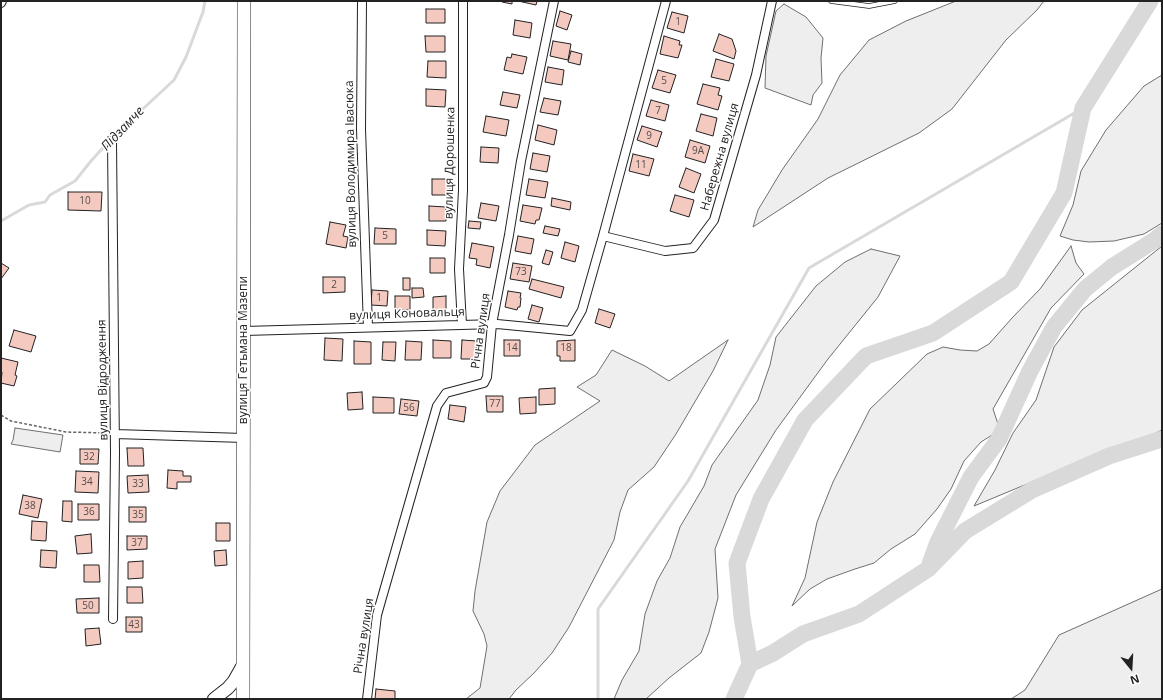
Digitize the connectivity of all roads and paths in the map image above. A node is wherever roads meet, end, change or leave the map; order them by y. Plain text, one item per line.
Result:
1 (244, 1) edge
2 (362, 1) edge
3 (463, 1) edge
4 (554, 1) edge
5 (666, 1) edge
6 (772, 1) edge
7 (831, 1) edge
8 (895, 1) edge
9 (112, 141) dead end
10 (603, 236) junction
11 (492, 324) junction
12 (462, 325) junction
13 (368, 327) junction
14 (244, 331) junction
15 (1, 415) edge
16 (115, 434) junction
17 (244, 438) junction
18 (113, 619) dead end
19 (243, 665) junction
20 (214, 699) edge
21 (243, 699) edge
22 (367, 699) edge

1 - 14 main road, вулиця Гетьмана Мазепи
2 - 13 street, вулиця Володимира Івасюка
3 - 12 street, вулиця Дорошенка
4 - 11 street, Річна вулиця
5 - 10 street
6 - 10 street, Набережна вулиця
7 - 8 lane
9 - 16 street, вулиця Відродження
10 - 11 street, вулиця Коновальця
11 - 12 street, вулиця Коновальця
11 - 22 street, Річна вулиця
12 - 13 street, вулиця Коновальця
13 - 14 street, вулиця Коновальця
14 - 17 main road, вулиця Гетьмана Мазепи
15 - 16 path
16 - 17 street
16 - 18 street, вулиця Відродження
17 - 19 main road, вулиця Гетьмана Мазепи
19 - 20 main road
19 - 21 main road, вулиця Гетьмана Мазепи

